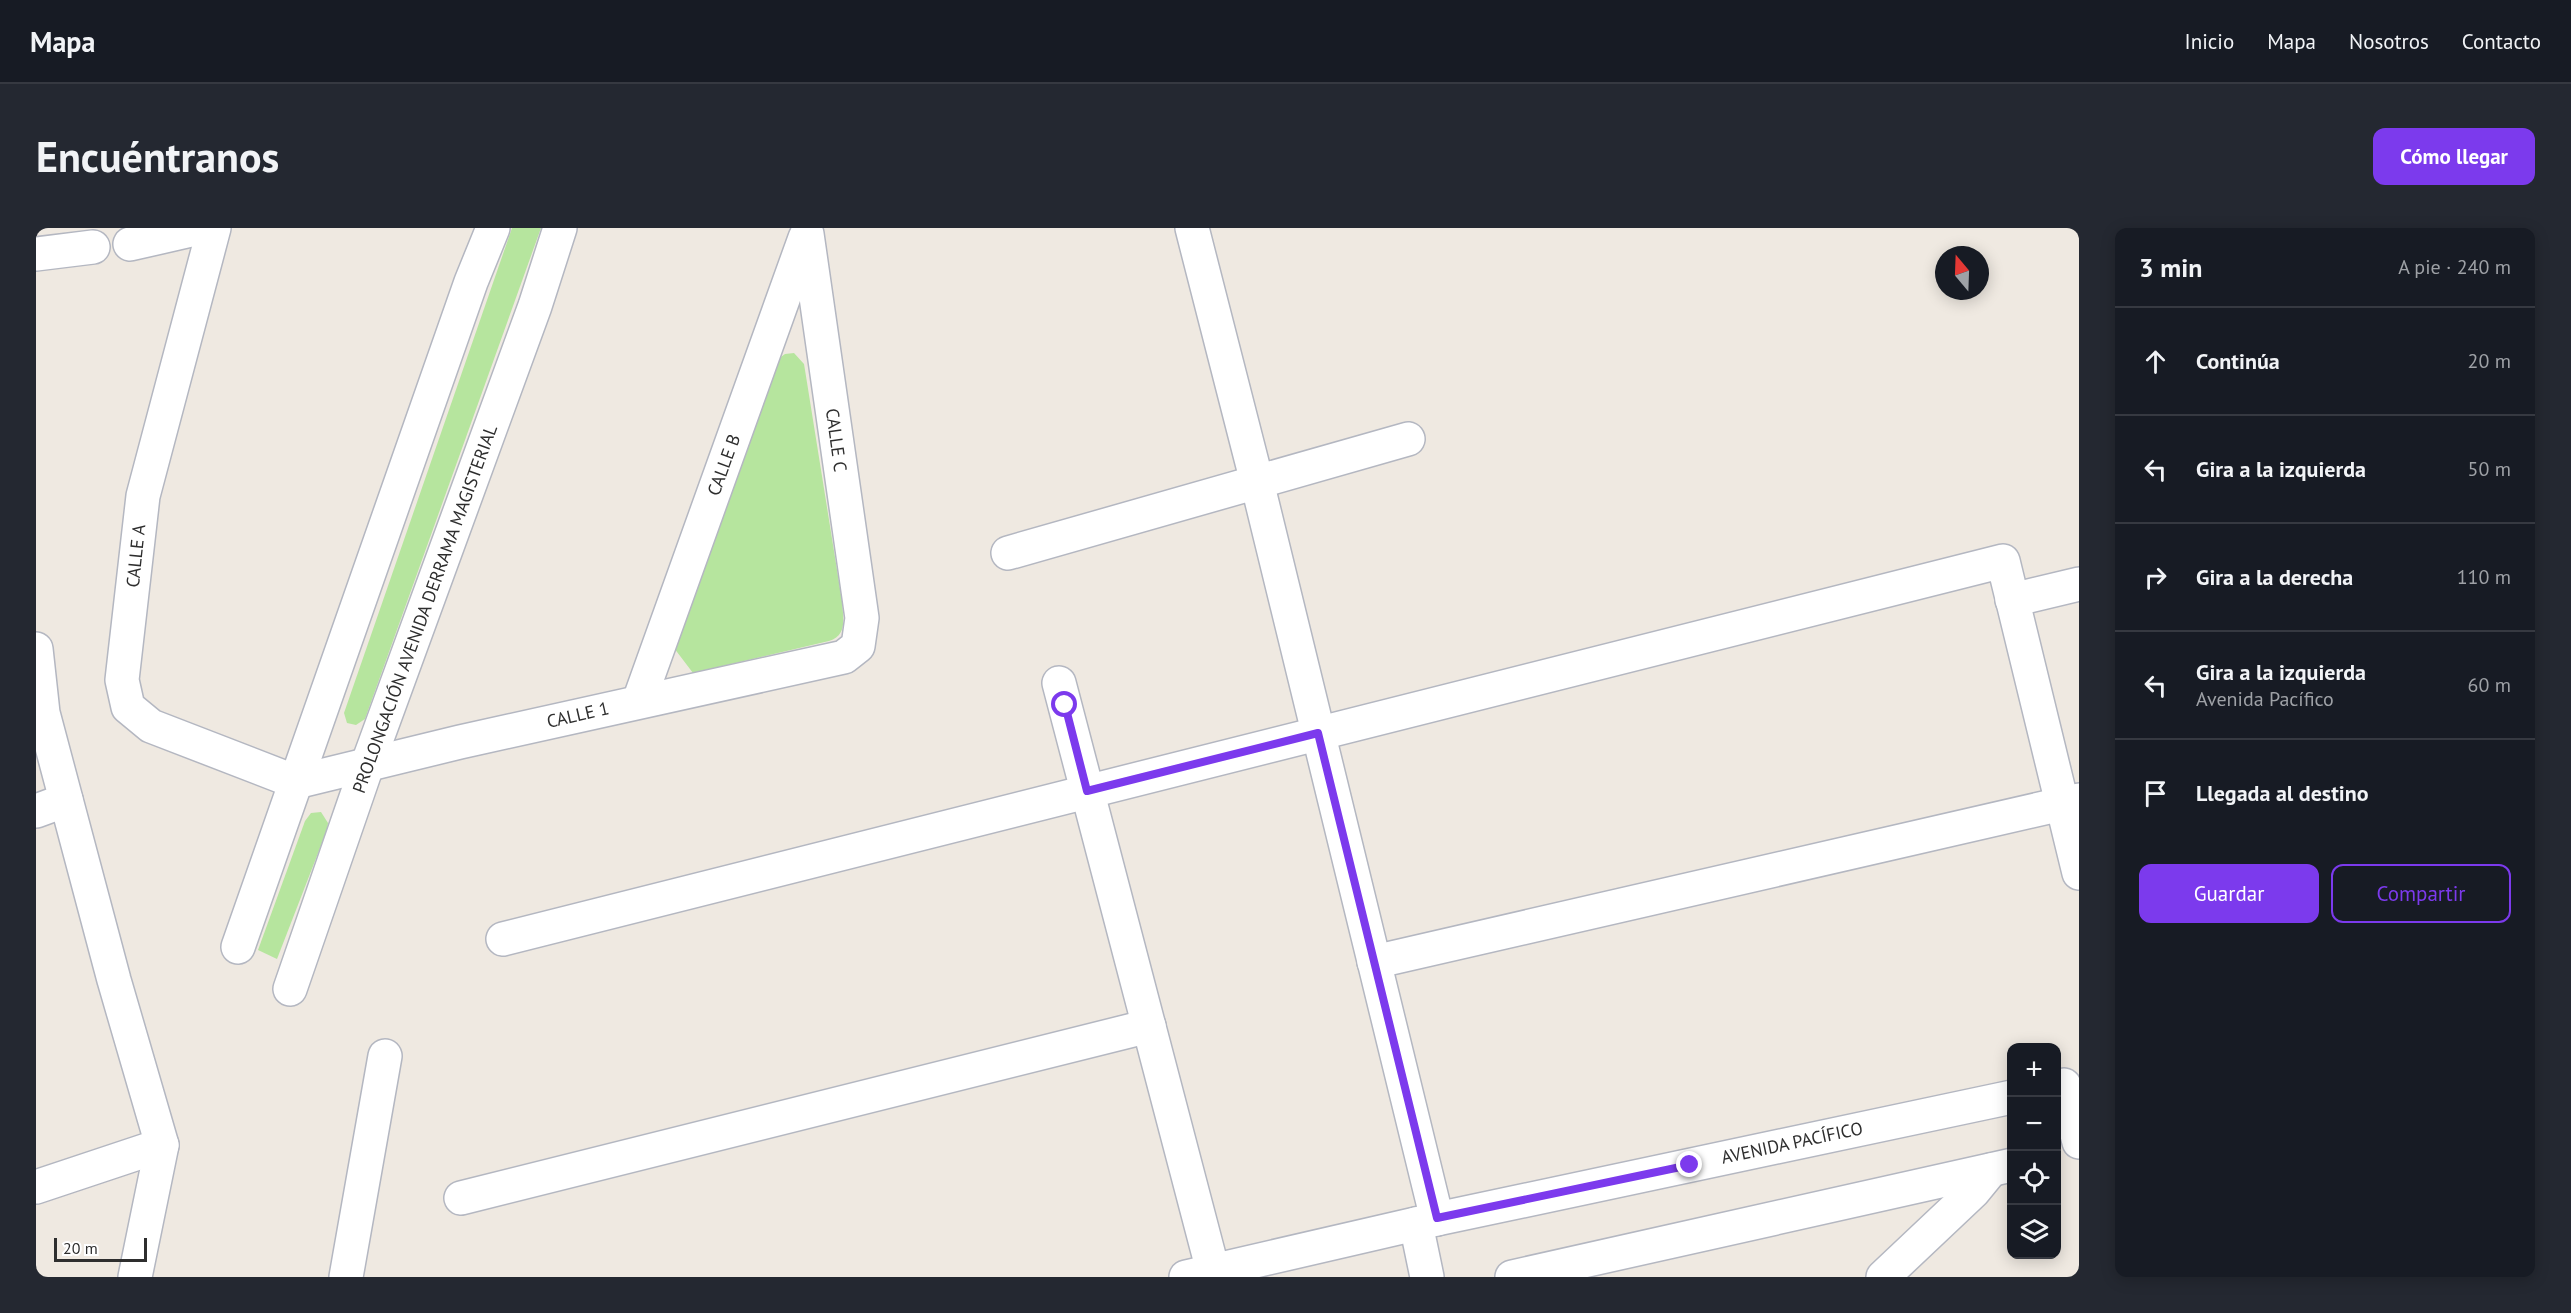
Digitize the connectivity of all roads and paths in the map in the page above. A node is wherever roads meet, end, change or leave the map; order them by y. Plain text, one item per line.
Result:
1 (200, 228) edge
2 (214, 228) edge
3 (493, 228) edge
4 (560, 228) edge
5 (1192, 228) edge
6 (807, 231) edge
7 (130, 244) dead end
8 (93, 247) dead end
9 (36, 254) edge
10 (1408, 439) dead end
11 (1257, 482) junction
12 (1008, 553) dead end
13 (2079, 584) edge
14 (2012, 600) junction
15 (858, 646) joint
16 (36, 649) edge
17 (1059, 683) dead end
18 (639, 701) junction
19 (40, 712) edge
20 (1318, 733) junction
21 (368, 763) junction
22 (296, 782) junction
23 (1087, 791) junction
24 (66, 800) junction
25 (2071, 801) edge
26 (36, 811) edge
27 (2079, 873) edge
28 (503, 939) dead end
29 (238, 947) dead end
30 (1374, 962) junction
31 (290, 989) dead end
32 (1149, 1026) junction
33 (385, 1056) dead end
34 (2067, 1085) edge
35 (2007, 1098) edge
36 (2079, 1142) edge
37 (162, 1145) junction
38 (2079, 1150) edge
39 (2061, 1154) edge
40 (2001, 1167) edge
41 (36, 1187) edge
42 (461, 1198) dead end
43 (1426, 1221) junction
44 (1200, 1274) edge
45 (135, 1277) edge
46 (346, 1277) edge
47 (1427, 1277) edge
48 (1512, 1277) edge
49 (1883, 1277) edge

1 - 7 street
2 - 22 street, CALLE A
3 - 22 street
4 - 21 street, PROLONGACIÓN AVENIDA DERRAMA MAGISTERIAL
5 - 11 street
6 - 15 street, CALLE C
6 - 18 street, CALLE B
8 - 9 street
10 - 11 street
11 - 12 street
11 - 20 street
13 - 14 street
14 - 20 street
14 - 25 street
15 - 18 street, CALLE 1
16 - 19 street
17 - 23 street
18 - 21 street, CALLE 1
19 - 24 street
20 - 23 street
20 - 30 street
21 - 22 street, CALLE 1
21 - 31 street, PROLONGACIÓN AVENIDA DERRAMA MAGISTERIAL
22 - 29 street
23 - 28 street
23 - 32 street
24 - 26 street
24 - 37 street
25 - 27 street
25 - 30 street
30 - 43 street
32 - 42 street
32 - 44 street
33 - 46 street
34 - 36 street
35 - 43 street, AVENIDA PACÍFICO
37 - 41 street
37 - 45 street
38 - 39 street
40 - 48 street
40 - 49 street
43 - 44 street, AVENIDA PACÍFICO
43 - 47 street

